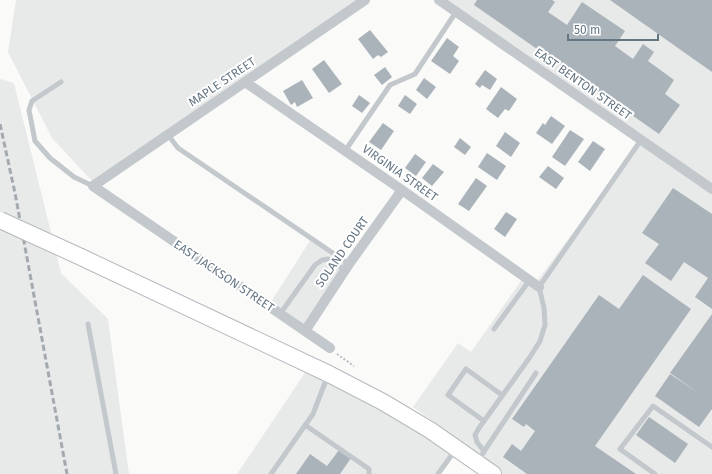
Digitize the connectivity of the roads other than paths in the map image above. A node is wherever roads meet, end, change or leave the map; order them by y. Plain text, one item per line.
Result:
1 (364, 0) edge
2 (439, 0) edge
3 (456, 12) junction
4 (61, 82) dead end
5 (245, 82) junction
6 (168, 135) junction
7 (641, 140) junction
8 (345, 150) junction
9 (93, 186) junction
10 (712, 189) edge
11 (402, 190) junction
12 (0, 220) edge
13 (347, 267) junction
14 (529, 281) junction
15 (539, 288) junction
16 (280, 314) junction
17 (88, 324) dead end
18 (494, 329) dead end
19 (305, 331) junction
20 (330, 348) road end
21 (536, 373) dead end
22 (328, 374) junction
23 (502, 395) junction
24 (484, 421) junction
25 (305, 425) junction
26 (712, 447) edge
27 (457, 449) junction
28 (481, 457) junction
29 (116, 474) edge
30 (271, 474) edge
31 (369, 474) edge
32 (438, 474) edge
33 (493, 474) edge
34 (655, 474) edge

1 - 5 street, MAPLE STREET
2 - 3 street, EAST BENTON STREET
3 - 7 street, EAST BENTON STREET
3 - 8 lane
4 - 9 lane
5 - 6 street, MAPLE STREET
5 - 8 street, VIRGINIA STREET
6 - 9 street, MAPLE STREET
6 - 13 lane
7 - 10 street, EAST BENTON STREET
7 - 15 lane
8 - 11 street, VIRGINIA STREET
9 - 16 street, EAST JACKSON STREET
11 - 13 street, SOLAND COURT
11 - 14 street, VIRGINIA STREET
12 - 22 main road, bridge
13 - 16 lane
13 - 19 street, SOLAND COURT
14 - 15 street, VIRGINIA STREET
14 - 18 lane
15 - 23 lane
16 - 19 street, EAST JACKSON STREET
17 - 29 lane
19 - 20 street, EAST JACKSON STREET
21 - 28 lane
22 - 25 lane
22 - 27 main road
23 - 24 lane
23 - 24 lane
24 - 28 lane
25 - 30 lane
25 - 31 lane
26 - 34 lane
27 - 28 main road
27 - 32 lane
28 - 33 main road

